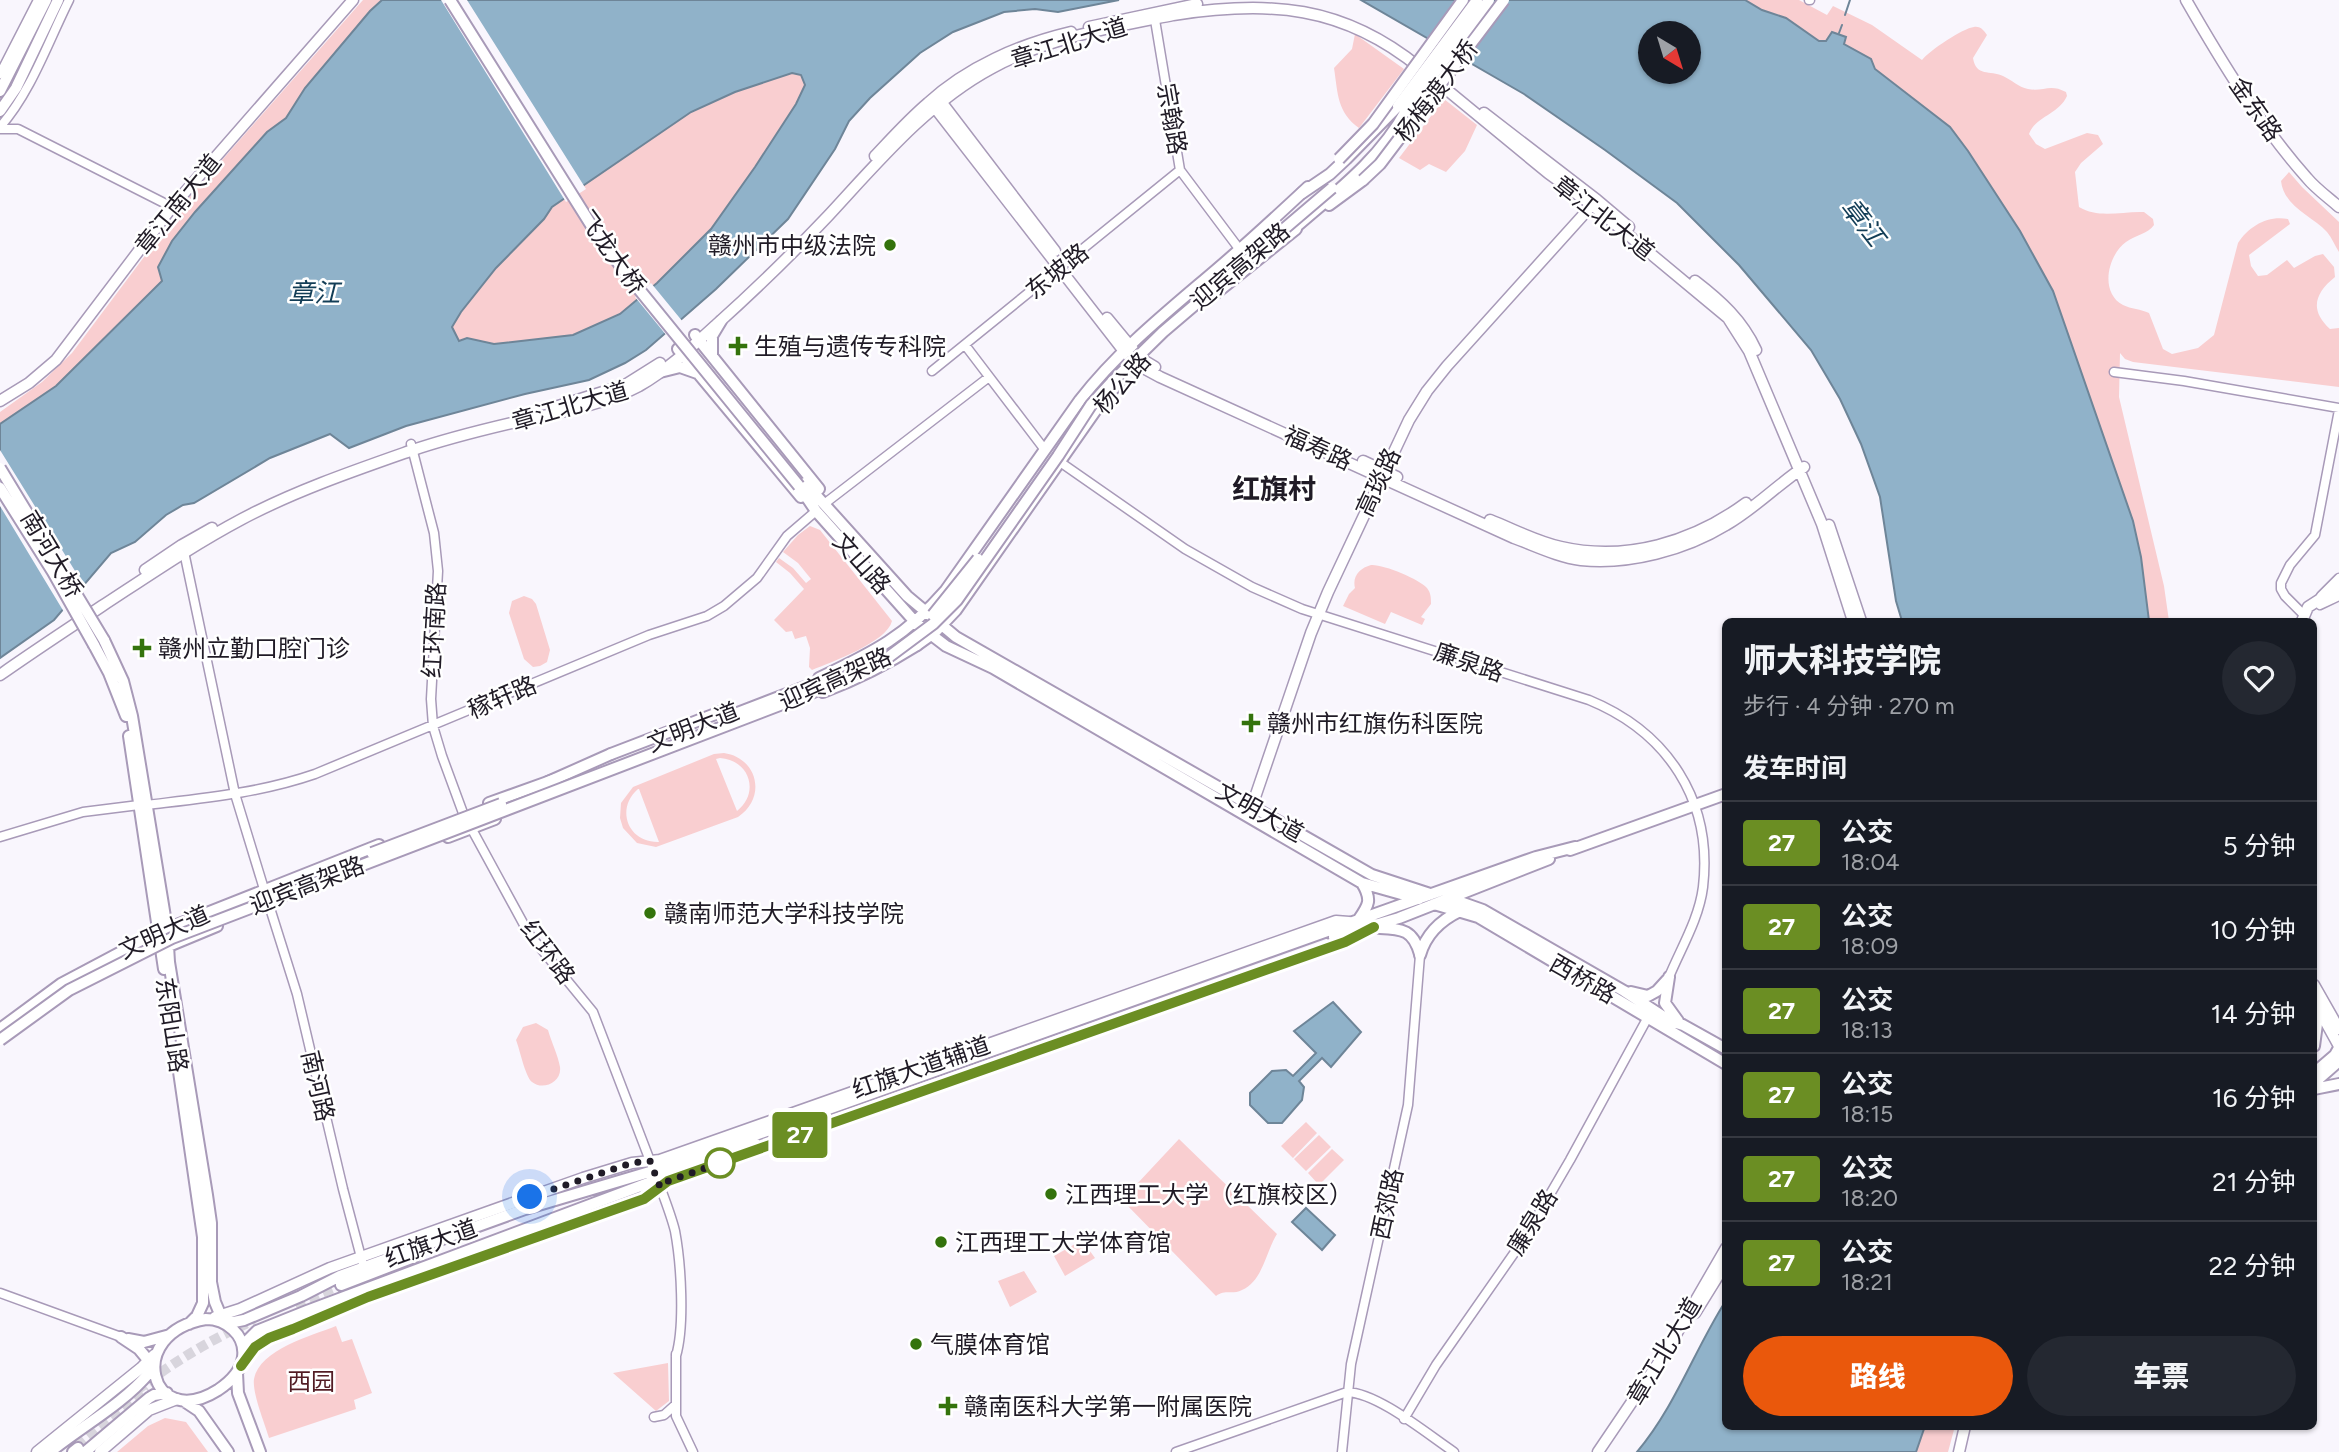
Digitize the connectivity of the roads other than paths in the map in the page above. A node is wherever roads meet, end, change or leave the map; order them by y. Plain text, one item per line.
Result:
1 (38, 0) edge
2 (46, 0) edge
3 (58, 0) edge
4 (69, 0) edge
5 (345, 0) edge
6 (353, 0) edge
7 (450, 0) edge
8 (458, 0) edge
9 (1218, 0) edge
10 (1271, 0) edge
11 (1463, 0) edge
12 (1477, 0) edge
13 (1489, 0) edge
14 (1504, 0) edge
15 (2186, 0) edge
16 (2193, 0) edge
17 (1154, 15) junction
18 (0, 74) edge
19 (1439, 80) junction
20 (5, 94) edge
21 (935, 102) junction
22 (1402, 108) junction
23 (0, 111) edge
24 (12, 113) junction
25 (0, 128) edge
26 (18, 129) junction
27 (1353, 168) junction
28 (1180, 170) junction
29 (1330, 185) junction
30 (2339, 200) edge
31 (1596, 204) junction
32 (170, 206) junction
33 (2339, 207) edge
34 (1290, 232) junction
35 (1240, 250) junction
36 (1062, 267) junction
37 (721, 321) junction
38 (697, 338) junction
39 (965, 345) junction
40 (1126, 348) junction
41 (680, 352) junction
42 (712, 357) junction
43 (1138, 361) junction
44 (932, 371) dead end
45 (660, 372) junction
46 (2114, 372) dead end
47 (697, 373) junction
48 (989, 377) junction
49 (0, 393) edge
50 (0, 401) edge
51 (2339, 409) edge
52 (412, 447) junction
53 (1045, 450) junction
54 (1060, 462) junction
55 (1800, 465) junction
56 (0, 468) edge
57 (1385, 475) junction
58 (802, 484) junction
59 (0, 488) edge
60 (828, 501) junction
61 (816, 511) junction
62 (837, 518) junction
63 (183, 548) junction
64 (2339, 578) edge
65 (2339, 587) edge
66 (2339, 594) edge
67 (2318, 603) junction
68 (926, 613) junction
69 (1322, 614) junction
70 (1852, 618) edge
71 (1860, 618) edge
72 (2303, 618) edge
73 (2305, 618) edge
74 (916, 622) junction
75 (941, 625) junction
76 (931, 635) junction
77 (99, 643) junction
78 (0, 669) edge
79 (850, 670) junction
80 (0, 675) edge
81 (433, 726) junction
82 (548, 782) junction
83 (235, 794) junction
84 (1722, 796) edge
85 (143, 805) junction
86 (1695, 806) junction
87 (463, 813) junction
88 (1253, 814) junction
89 (475, 825) junction
90 (0, 837) edge
91 (1575, 848) junction
92 (1362, 883) junction
93 (1488, 883) junction
94 (264, 889) junction
95 (1450, 898) junction
96 (1418, 899) junction
97 (1434, 899) junction
98 (270, 905) junction
99 (1483, 910) junction
100 (1460, 911) junction
101 (1357, 922) junction
102 (1374, 927) junction
103 (163, 930) junction
104 (164, 948) junction
105 (1420, 955) junction
106 (1668, 977) junction
107 (2317, 990) edge
108 (1624, 991) junction
109 (2317, 1007) edge
110 (1648, 1017) junction
111 (0, 1023) edge
112 (1683, 1026) junction
113 (2339, 1029) edge
114 (0, 1031) edge
115 (0, 1040) edge
116 (0, 1045) edge
117 (1722, 1047) edge
118 (2339, 1047) edge
119 (2339, 1061) edge
120 (1722, 1062) edge
121 (2317, 1070) edge
122 (2317, 1080) edge
123 (2339, 1084) edge
124 (2317, 1089) edge
125 (654, 1175) junction
126 (559, 1201) junction
127 (562, 1214) junction
128 (1722, 1255) edge
129 (363, 1262) junction
130 (1722, 1270) edge
131 (0, 1293) edge
132 (218, 1319) junction
133 (189, 1324) junction
134 (172, 1334) junction
135 (121, 1337) junction
136 (243, 1346) junction
137 (153, 1360) junction
138 (239, 1369) junction
139 (1347, 1392) junction
140 (176, 1398) junction
141 (674, 1406) junction
142 (654, 1417) dead end
143 (1404, 1419) junction
144 (1964, 1430) edge
145 (77, 1448) edge
146 (692, 1450) edge
147 (37, 1452) edge
148 (50, 1452) edge
149 (61, 1452) edge
150 (100, 1452) edge
151 (228, 1452) edge
152 (260, 1452) edge
153 (1176, 1452) edge
154 (1342, 1452) edge
155 (1454, 1452) edge
156 (1598, 1452) edge
157 (1606, 1452) edge
158 (1959, 1452) edge

1 - 18 street
2 - 20 main road
3 - 20 main road
4 - 24 street
5 - 32 main road, 章江南大道
6 - 32 main road, 章江南大道
7 - 58 main road, 飞龙大桥, bridge
8 - 58 main road, 飞龙大桥
9 - 17 main road, 章江北大道
10 - 19 main road, 章江北大道
11 - 27 main road, 杨梅渡大桥, bridge
12 - 22 main road, bridge
13 - 22 main road, bridge
14 - 27 main road, 杨梅渡大桥, bridge
15 - 33 main road, 金东路
16 - 30 main road, 金东路
17 - 19 main road, 章江北大道
17 - 21 main road, 章江北大道
17 - 28 street, 宗翰路
19 - 27 main road, bridge
19 - 31 main road, 章江北大道
20 - 23 main road
20 - 24 street
21 - 36 main road, 福寿路
21 - 37 main road, 章江北大道
21 - 38 main road, 章江北大道
22 - 27 main road, bridge
22 - 27 main road
24 - 25 street
24 - 26 street
25 - 26 street
26 - 32 street
27 - 29 main road, 迎宾高架路
27 - 34 main road
27 - 34 main road, 杨公路
27 - 35 main road, 杨公路
28 - 35 street, 宗翰路
28 - 36 street, 东坡路
29 - 79 main road, 迎宾高架路, bridge
29 - 89 main road, 迎宾高架路, bridge
31 - 55 main road, 章江北大道
31 - 57 main road, 高琰路
32 - 49 main road, 章江南大道
32 - 50 main road, 章江南大道
34 - 43 main road, 杨公路
35 - 40 main road, 杨公路
36 - 39 street, 东坡路
36 - 40 main road, 福寿路
37 - 38 main road, 章江北大道
37 - 42 main road
38 - 41 main road, 章江北大道
38 - 42 main road
39 - 44 street, 东坡路
39 - 48 street
40 - 43 main road, 福寿路
40 - 53 main road, 杨公路
41 - 45 main road, 章江北大道
41 - 47 main road
41 - 52 main road, 章江北大道
42 - 60 main road
43 - 54 main road, 杨公路
43 - 57 main road, 福寿路
45 - 47 main road
45 - 52 main road, 章江北大道
46 - 51 street
47 - 61 main road
48 - 53 street
48 - 60 street
51 - 72 street
52 - 63 main road, 章江北大道
52 - 81 street, 红环南路
53 - 68 main road, 杨公路
54 - 69 street, 廉泉路
54 - 75 main road, 杨公路
55 - 57 main road, 福寿路
55 - 70 main road, 章江北大道
55 - 71 main road, 章江北大道
56 - 77 main road, 南河大桥, bridge
57 - 69 main road, 高琰路
58 - 61 main road, 文山路
58 - 62 main road, 文山路
59 - 77 main road, 南河大桥, bridge
60 - 62 main road
61 - 74 main road, 文山路
61 - 81 street, 稼轩路
62 - 68 main road, 文山路
63 - 78 main road, 章江北大道
63 - 80 main road, 章江北大道
63 - 83 street
64 - 67 street
65 - 67 main road
66 - 67 main road
67 - 73 main road
68 - 74 main road, 文明大道
68 - 75 main road, 文明大道
69 - 86 street, 廉泉路
69 - 88 main road, 高琰路
74 - 76 main road, 文山路
74 - 82 main road, 文明大道
75 - 76 main road, 杨公路
75 - 88 main road, 文明大道
76 - 88 main road, 文明大道
76 - 89 main road, 文明大道
77 - 85 main road, 东阳山路
79 - 82 main road, bridge
79 - 114 main road, 迎宾高架路, bridge
81 - 83 street, 稼轩路
81 - 87 street, 红环南路
82 - 87 main road, 文明大道
83 - 85 street, 稼轩路
83 - 94 street
84 - 86 main road
85 - 90 street, 稼轩路
85 - 103 main road, 东阳山路
86 - 91 main road
86 - 106 street, 廉泉路
87 - 89 street, 红环路
87 - 94 main road, 文明大道
88 - 92 main road, 文明大道
88 - 97 main road, 文明大道
89 - 98 main road, 文明大道, bridge
89 - 115 main road, 迎宾高架路, bridge
89 - 125 street, 红环路
91 - 93 main road
91 - 97 main road, 红旗大道
92 - 96 main road, 文明大道
92 - 101 main road
93 - 95 main road
93 - 99 main road
94 - 103 main road, 文明大道
95 - 97 main road, 西桥路
95 - 99 main road, 西桥路
96 - 97 main road, 文明大道
96 - 101 main road, 红旗大道
97 - 100 main road, 西桥路
97 - 102 main road, 红旗大道
98 - 104 main road, 文明大道
98 - 129 street, 南河路
99 - 108 main road, 西桥路
100 - 105 main road
100 - 110 main road, 西桥路
101 - 125 main road, 红旗大道
102 - 105 main road
102 - 125 main road, 红旗大道
103 - 104 main road, 东阳山路
103 - 111 street
103 - 114 main road, 文明大道
104 - 116 main road, 文明大道
104 - 132 main road, 东阳山路
104 - 133 main road, 东阳山路
105 - 139 street, 西郊路
106 - 108 main road
106 - 112 main road
107 - 113 main road
108 - 112 main road, 西桥路
109 - 118 main road
110 - 120 main road, 西桥路
110 - 143 street, 廉泉路
112 - 117 main road, 西桥路
118 - 121 main road
119 - 122 main road
123 - 124 main road
125 - 126 main road, 红旗大道
125 - 127 main road, 红旗大道
125 - 129 main road
125 - 138 main road
125 - 141 street, 红环路
126 - 127 main road
126 - 129 main road, 红旗大道
127 - 136 main road, 红旗大道
128 - 156 main road, 章江北大道
129 - 132 main road, 红旗大道
130 - 157 main road, 章江北大道
131 - 135 street
132 - 133 main road
132 - 136 main road
133 - 134 main road
134 - 135 main road
134 - 137 main road
135 - 137 main road
136 - 138 main road
137 - 140 main road
137 - 147 main road
137 - 148 main road
138 - 140 main road
138 - 152 main road
139 - 143 street
139 - 153 street
139 - 154 street, 西郊路
140 - 145 main road
140 - 150 main road
140 - 151 main road
141 - 142 street
141 - 146 street, 红环路
143 - 155 street
144 - 158 main road
145 - 149 main road

